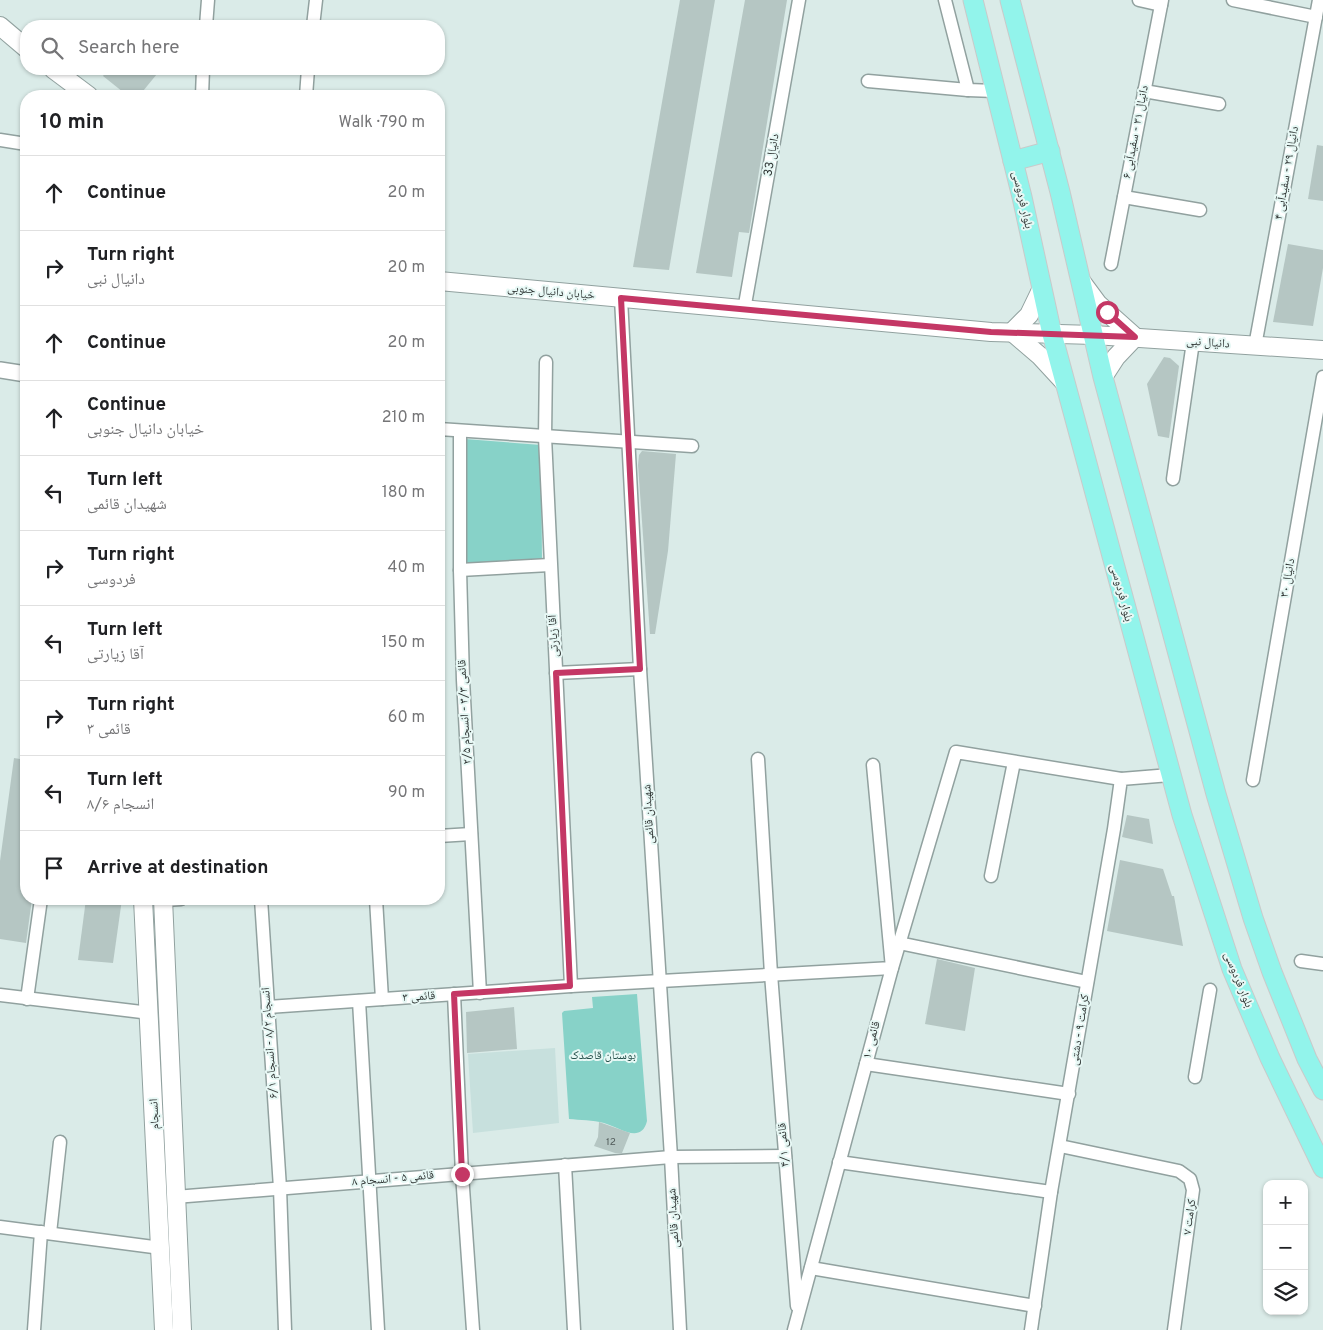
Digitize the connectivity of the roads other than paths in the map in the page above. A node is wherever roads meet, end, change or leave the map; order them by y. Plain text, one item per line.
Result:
1 (208, 0) edge
2 (316, 0) edge
3 (799, 0) edge
4 (945, 0) edge
5 (972, 0) edge
6 (1010, 0) edge
7 (1139, 0) edge
8 (1233, 0) edge
9 (1161, 2) edge
10 (1319, 8) edge
11 (206, 20) edge
12 (314, 20) edge
13 (0, 26) edge
14 (20, 43) edge
15 (53, 75) edge
16 (61, 75) edge
17 (203, 75) edge
18 (308, 75) edge
19 (868, 81) dead end
20 (64, 90) edge
21 (81, 90) edge
22 (202, 90) edge
23 (306, 90) edge
24 (968, 90) junction
25 (995, 91) junction
26 (1144, 91) junction
27 (1219, 104) dead end
28 (0, 140) edge
29 (20, 143) edge
30 (1050, 151) junction
31 (1013, 161) junction
32 (1124, 197) junction
33 (1200, 210) dead end
34 (1111, 264) dead end
35 (445, 282) edge
36 (1081, 282) junction
37 (1042, 288) junction
38 (621, 298) junction
39 (744, 310) junction
40 (1012, 332) junction
41 (1052, 334) junction
42 (1094, 335) junction
43 (1135, 337) junction
44 (1193, 342) junction
45 (1255, 346) junction
46 (1323, 350) edge
47 (546, 362) dead end
48 (0, 370) edge
49 (20, 373) edge
50 (1103, 377) junction
51 (1323, 377) edge
52 (1064, 382) junction
53 (445, 430) edge
54 (460, 431) junction
55 (545, 437) junction
56 (629, 441) junction
57 (692, 446) dead end
58 (1173, 479) dead end
59 (550, 566) junction
60 (460, 570) junction
61 (640, 669) junction
62 (556, 673) junction
63 (758, 759) dead end
64 (1014, 762) junction
65 (873, 765) dead end
66 (1170, 775) junction
67 (1120, 779) junction
68 (1253, 780) dead end
69 (471, 834) junction
70 (445, 836) edge
71 (991, 876) dead end
72 (40, 905) edge
73 (143, 905) edge
74 (169, 905) edge
75 (261, 905) edge
76 (376, 905) edge
77 (899, 943) junction
78 (1302, 961) dead end
79 (1323, 964) edge
80 (892, 968) junction
81 (771, 974) junction
82 (659, 981) junction
83 (1087, 982) junction
84 (570, 986) junction
85 (1210, 990) dead end
86 (480, 992) junction
87 (454, 994) junction
88 (0, 995) edge
89 (27, 999) junction
90 (382, 999) junction
91 (359, 1001) junction
92 (268, 1007) junction
93 (150, 1013) junction
94 (866, 1064) junction
95 (1195, 1077) dead end
96 (1323, 1090) edge
97 (1069, 1094) junction
98 (60, 1142) dead end
99 (1060, 1146) junction
100 (784, 1156) junction
101 (671, 1157) junction
102 (839, 1162) junction
103 (565, 1165) junction
104 (1323, 1168) edge
105 (462, 1174) junction
106 (368, 1181) junction
107 (280, 1188) junction
108 (1051, 1192) junction
109 (175, 1197) junction
110 (0, 1227) edge
111 (45, 1233) junction
112 (161, 1248) junction
113 (811, 1268) junction
114 (1035, 1306) junction
115 (798, 1316) junction
116 (34, 1330) edge
117 (164, 1330) edge
118 (182, 1330) edge
119 (285, 1330) edge
120 (378, 1330) edge
121 (472, 1330) edge
122 (574, 1330) edge
123 (680, 1330) edge
124 (794, 1330) edge
125 (1031, 1330) edge
126 (1174, 1330) edge

1 - 11 street
2 - 12 street
3 - 39 street, دانیال 33
4 - 24 street
5 - 25 main road, بلوار فردوسی
6 - 30 main road
7 - 9 street
8 - 10 street
9 - 26 street, دانیال ۳۱ - سفیدآبی ۶
10 - 45 street, دانیال ۲۹ - سفیدآبی ۴
13 - 14 main road
15 - 20 main road
16 - 21 main road
17 - 22 street
18 - 23 street
19 - 24 street
24 - 25 street
25 - 31 main road, بلوار فردوسی
26 - 27 street
26 - 32 street, دانیال ۳۱ - سفیدآبی ۶
28 - 29 street
30 - 31 main road
30 - 36 main road
31 - 37 main road, بلوار فردوسی
32 - 33 street
32 - 34 street, دانیال ۳۱ - سفیدآبی ۶
35 - 38 main road, خیابان دانیال جنوبی
36 - 42 main road
36 - 43 main road
37 - 40 main road
37 - 41 main road, بلوار فردوسی
38 - 39 main road, خیابان دانیال جنوبی
38 - 56 street, شهیدان قائمی
39 - 40 main road, خیابان دانیال جنوبی
40 - 41 main road, خیابان دانیال جنوبی
40 - 52 main road
41 - 42 main road, خیابان دانیال جنوبی
41 - 52 main road, بلوار فردوسی
42 - 43 main road, دانیال نبی
42 - 50 main road
43 - 44 main road, دانیال نبی
43 - 50 main road
44 - 45 main road, دانیال نبی
44 - 58 street
45 - 46 main road, دانیال نبی
47 - 55 street, آقا زیارتی
48 - 49 street
50 - 96 main road
51 - 68 street, دانیال ۳۰
52 - 66 main road, بلوار فردوسی
53 - 54 street
54 - 55 street
54 - 60 street, قائمی ۳/۳ - انسجام ۲/۵
55 - 56 street
55 - 59 street, آقا زیارتی
56 - 57 street
56 - 61 street, شهیدان قائمی
59 - 60 street
59 - 62 street, آقا زیارتی
60 - 69 street, قائمی ۳/۳ - انسجام ۲/۵
61 - 62 street
61 - 82 street, شهیدان قائمی
62 - 84 street, آقا زیارتی
63 - 81 street, قائمی ۴/۱
64 - 67 street
64 - 71 street
64 - 77 street, قائمی ۱۰
65 - 80 street
66 - 67 street
66 - 104 main road, بلوار فردوسی
67 - 83 street, کرامت ۹ - دشتی
69 - 70 street
69 - 86 street, قائمی ۳/۳ - انسجام ۲/۵
72 - 89 street
73 - 93 main road, انسجام
74 - 109 main road, انسجام
75 - 92 street, انسجام ۸/۲ - انسجام ۶/۱
76 - 90 street
77 - 80 street, قائمی ۱۰
77 - 83 street
78 - 79 street
80 - 81 street, قائمی ۳
80 - 94 street, قائمی ۱۰
81 - 82 street, قائمی ۳
81 - 100 street, قائمی ۴/۱
82 - 84 street, قائمی ۳
82 - 101 street, شهیدان قائمی
83 - 97 street, کرامت ۹ - دشتی
84 - 86 street, قائمی ۳
85 - 95 street
86 - 87 street, قائمی ۳
87 - 90 street, قائمی ۳
87 - 105 street
88 - 89 street
89 - 93 street
90 - 91 street, قائمی ۳
91 - 92 street, قائمی ۳
91 - 106 street
92 - 107 street, انسجام ۸/۲ - انسجام ۶/۱
93 - 112 main road, انسجام
94 - 97 street
94 - 102 street, قائمی ۱۰
97 - 99 street, کرامت ۹ - دشتی
98 - 111 street
99 - 108 street, کرامت ۹ - دشتی
99 - 126 street, کرامت ۷
100 - 101 street, قائمی ۵ - انسجام ۸
100 - 115 street, قائمی ۴/۱
101 - 103 street, قائمی ۵ - انسجام ۸
101 - 123 street, شهیدان قائمی
102 - 108 street
102 - 113 street, قائمی ۱۰
103 - 105 street, قائمی ۵ - انسجام ۸
103 - 122 street
105 - 106 street, قائمی ۵ - انسجام ۸
105 - 121 street
106 - 107 street, قائمی ۵ - انسجام ۸
106 - 120 street
107 - 109 street, قائمی ۵ - انسجام ۸
107 - 119 street, انسجام ۸/۲ - انسجام ۶/۱
108 - 114 street, کرامت ۹ - دشتی
109 - 118 main road, انسجام
110 - 111 street
111 - 112 street
111 - 116 street
112 - 117 main road, انسجام
113 - 114 street
113 - 115 street, قائمی ۱۰
114 - 125 street, کرامت ۹ - دشتی
115 - 124 street, قائمی ۱۰

